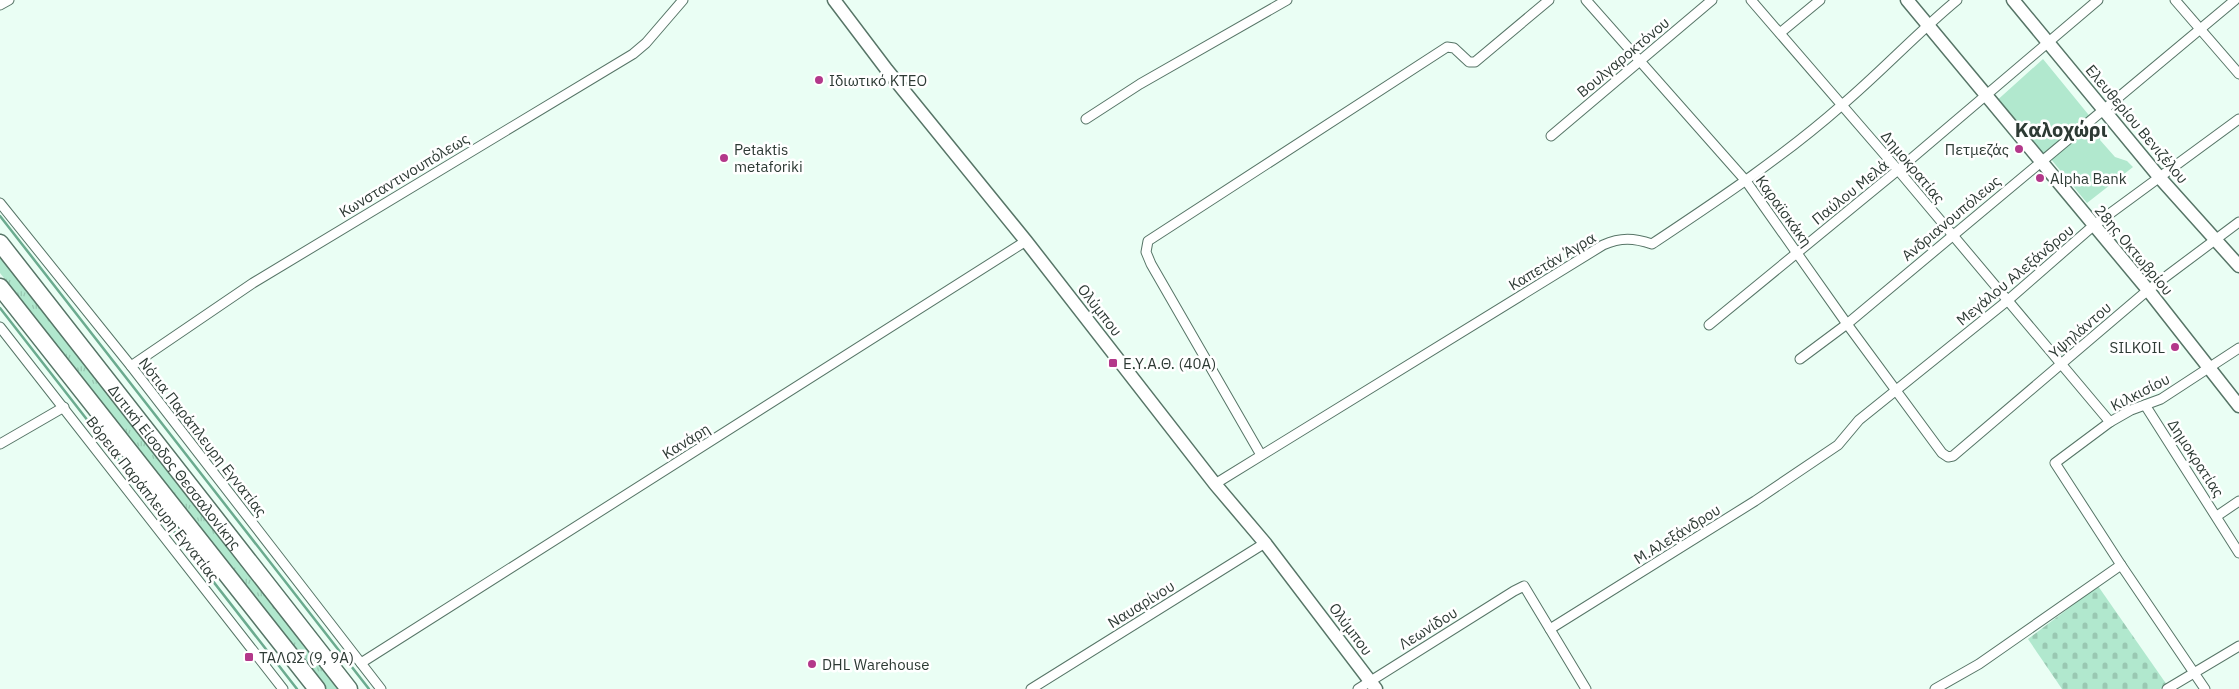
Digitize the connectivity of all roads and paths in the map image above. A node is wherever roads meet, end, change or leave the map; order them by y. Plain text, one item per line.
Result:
1 (9, 0) edge
2 (683, 0) edge
3 (834, 0) edge
4 (1287, 0) edge
5 (1549, 0) edge
6 (1586, 0) edge
7 (1712, 0) edge
8 (1751, 0) edge
9 (1820, 0) edge
10 (1907, 0) edge
11 (1957, 0) edge
12 (2013, 0) edge
13 (2098, 0) edge
14 (2175, 0) edge
15 (2235, 0) edge
16 (0, 5) edge
17 (1927, 25) junction
18 (2199, 30) junction
19 (1780, 33) junction
20 (2048, 42) junction
21 (1639, 61) junction
22 (2239, 74) edge
23 (1986, 95) junction
24 (1843, 105) junction
25 (2103, 108) junction
26 (1086, 119) dead end
27 (2239, 119) edge
28 (1551, 136) dead end
29 (2040, 160) junction
30 (1898, 170) junction
31 (2160, 178) junction
32 (1746, 182) junction
33 (0, 203) edge
34 (2239, 222) edge
35 (2093, 226) junction
36 (1953, 236) junction
37 (2216, 240) junction
38 (1026, 241) junction
39 (0, 243) edge
40 (1797, 252) junction
41 (2239, 266) edge
42 (0, 287) edge
43 (2148, 290) junction
44 (2007, 301) junction
45 (1709, 324) dead end
46 (1846, 324) junction
47 (0, 327) edge
48 (2239, 348) edge
49 (1800, 359) dead end
50 (2061, 365) junction
51 (131, 366) junction
52 (2210, 368) junction
53 (1897, 391) junction
54 (2146, 405) junction
55 (64, 406) junction
56 (2239, 406) edge
57 (2110, 422) junction
58 (0, 444) edge
59 (1942, 453) joint
60 (1260, 455) junction
61 (1817, 460) joint
62 (1215, 484) junction
63 (2239, 501) edge
64 (2217, 516) junction
65 (1265, 543) junction
66 (2239, 553) edge
67 (2121, 565) junction
68 (1550, 629) junction
69 (2239, 646) edge
70 (361, 663) junction
71 (2194, 672) junction
72 (1373, 685) edge
73 (283, 689) edge
74 (317, 689) edge
75 (349, 689) edge
76 (381, 689) edge
77 (1031, 689) edge
78 (1358, 689) edge
79 (1586, 689) edge
80 (1935, 689) edge
81 (2167, 689) edge
82 (2205, 689) edge

1 - 16 street
2 - 51 street, Κωνσταντινουπόλεως
3 - 38 main road, Ολύμπου
4 - 26 street
5 - 60 street
6 - 21 street, Καραϊσκάκη
7 - 21 street, Βουλγαροκτόνου
8 - 19 street, Δημοκρατίας
9 - 19 street
10 - 17 main road, 28ης Οκτωβρίου
11 - 17 street, Καπετάν Άγρα
12 - 20 main road, Ελευθερίου Βενιζέλου
13 - 20 street, Παύλου Μελά
14 - 18 street
15 - 18 street, Ανδριανουπόλεως
17 - 23 main road, 28ης Οκτωβρίου
17 - 24 street, Καπετάν Άγρα
18 - 22 street
18 - 25 street, Ανδριανουπόλεως
19 - 24 street, Δημοκρατίας
20 - 23 street, Παύλου Μελά
20 - 25 main road, Ελευθερίου Βενιζέλου
21 - 28 street, Βουλγαροκτόνου
21 - 32 street, Καραϊσκάκη
23 - 29 main road, 28ης Οκτωβρίου
23 - 30 street, Παύλου Μελά
24 - 30 street, Δημοκρατίας
24 - 32 street, Καπετάν Άγρα
25 - 29 street, Ανδριανουπόλεως
25 - 31 main road, Ελευθερίου Βενιζέλου
27 - 31 street, Μεγάλου Αλεξάνδρου
29 - 35 main road, 28ης Οκτωβρίου
29 - 36 street, Ανδριανουπόλεως
30 - 36 street, Δημοκρατίας
30 - 40 street, Παύλου Μελά
31 - 35 street, Μεγάλου Αλεξάνδρου
31 - 37 main road, Ελευθερίου Βενιζέλου
32 - 40 street, Καραϊσκάκη
32 - 60 street, Καπετάν Άγρα
33 - 51 street, Νότια Παράπλευρη Εγνατίας
34 - 37 street, Υψηλάντου
35 - 43 main road, 28ης Οκτωβρίου
35 - 44 street, Μεγάλου Αλεξάνδρου
36 - 44 street, Δημοκρατίας
36 - 46 street, Ανδριανουπόλεως
37 - 41 main road, Ελευθερίου Βενιζέλου
37 - 43 street, Υψηλάντου
38 - 62 main road, Ολύμπου
38 - 70 street, Κανάρη
39 - 75 highway, Δυτική Είσοδος Θεσσαλονίκης
40 - 45 street, Παύλου Μελά
40 - 46 street, Καραϊσκάκη
42 - 74 highway, Δυτική Είσοδος Θεσσαλονίκης
43 - 50 street, Υψηλάντου
43 - 52 main road, 28ης Οκτωβρίου
44 - 50 street, Δημοκρατίας
44 - 53 street, Μεγάλου Αλεξάνδρου
46 - 49 street, Ανδριανουπόλεως
46 - 53 street, Καραϊσκάκη
47 - 55 street, Βόρεια Παράπλευρη Εγνατίας
48 - 52 street, Κιλκισίου
50 - 57 street, Δημοκρατίας
50 - 59 street, Υψηλάντου
51 - 70 street, Νότια Παράπλευρη Εγνατίας
52 - 54 street, Κιλκισίου
52 - 56 main road, 28ης Οκτωβρίου
53 - 59 street, Καραϊσκάκη
53 - 61 street, Μεγάλου Αλεξάνδρου
54 - 57 street, Κιλκισίου
54 - 64 street, Δημοκρατίας
55 - 58 street
55 - 73 street, Βόρεια Παράπλευρη Εγνατίας
57 - 67 street, Κιλκισίου
60 - 62 street, Καπετάν Άγρα
61 - 68 street, Μ.Αλεξάνδρου
62 - 65 main road, Ολύμπου
63 - 64 street
64 - 66 street, Δημοκρατίας
65 - 72 main road, Ολύμπου
65 - 77 street, Ναυαρίνου
67 - 71 street
67 - 80 street
68 - 72 street, Λεωνίδου
68 - 79 street
69 - 71 street
70 - 76 street, Νότια Παράπλευρη Εγνατίας
71 - 81 street
71 - 82 street
72 - 78 street, Λεωνίδου

